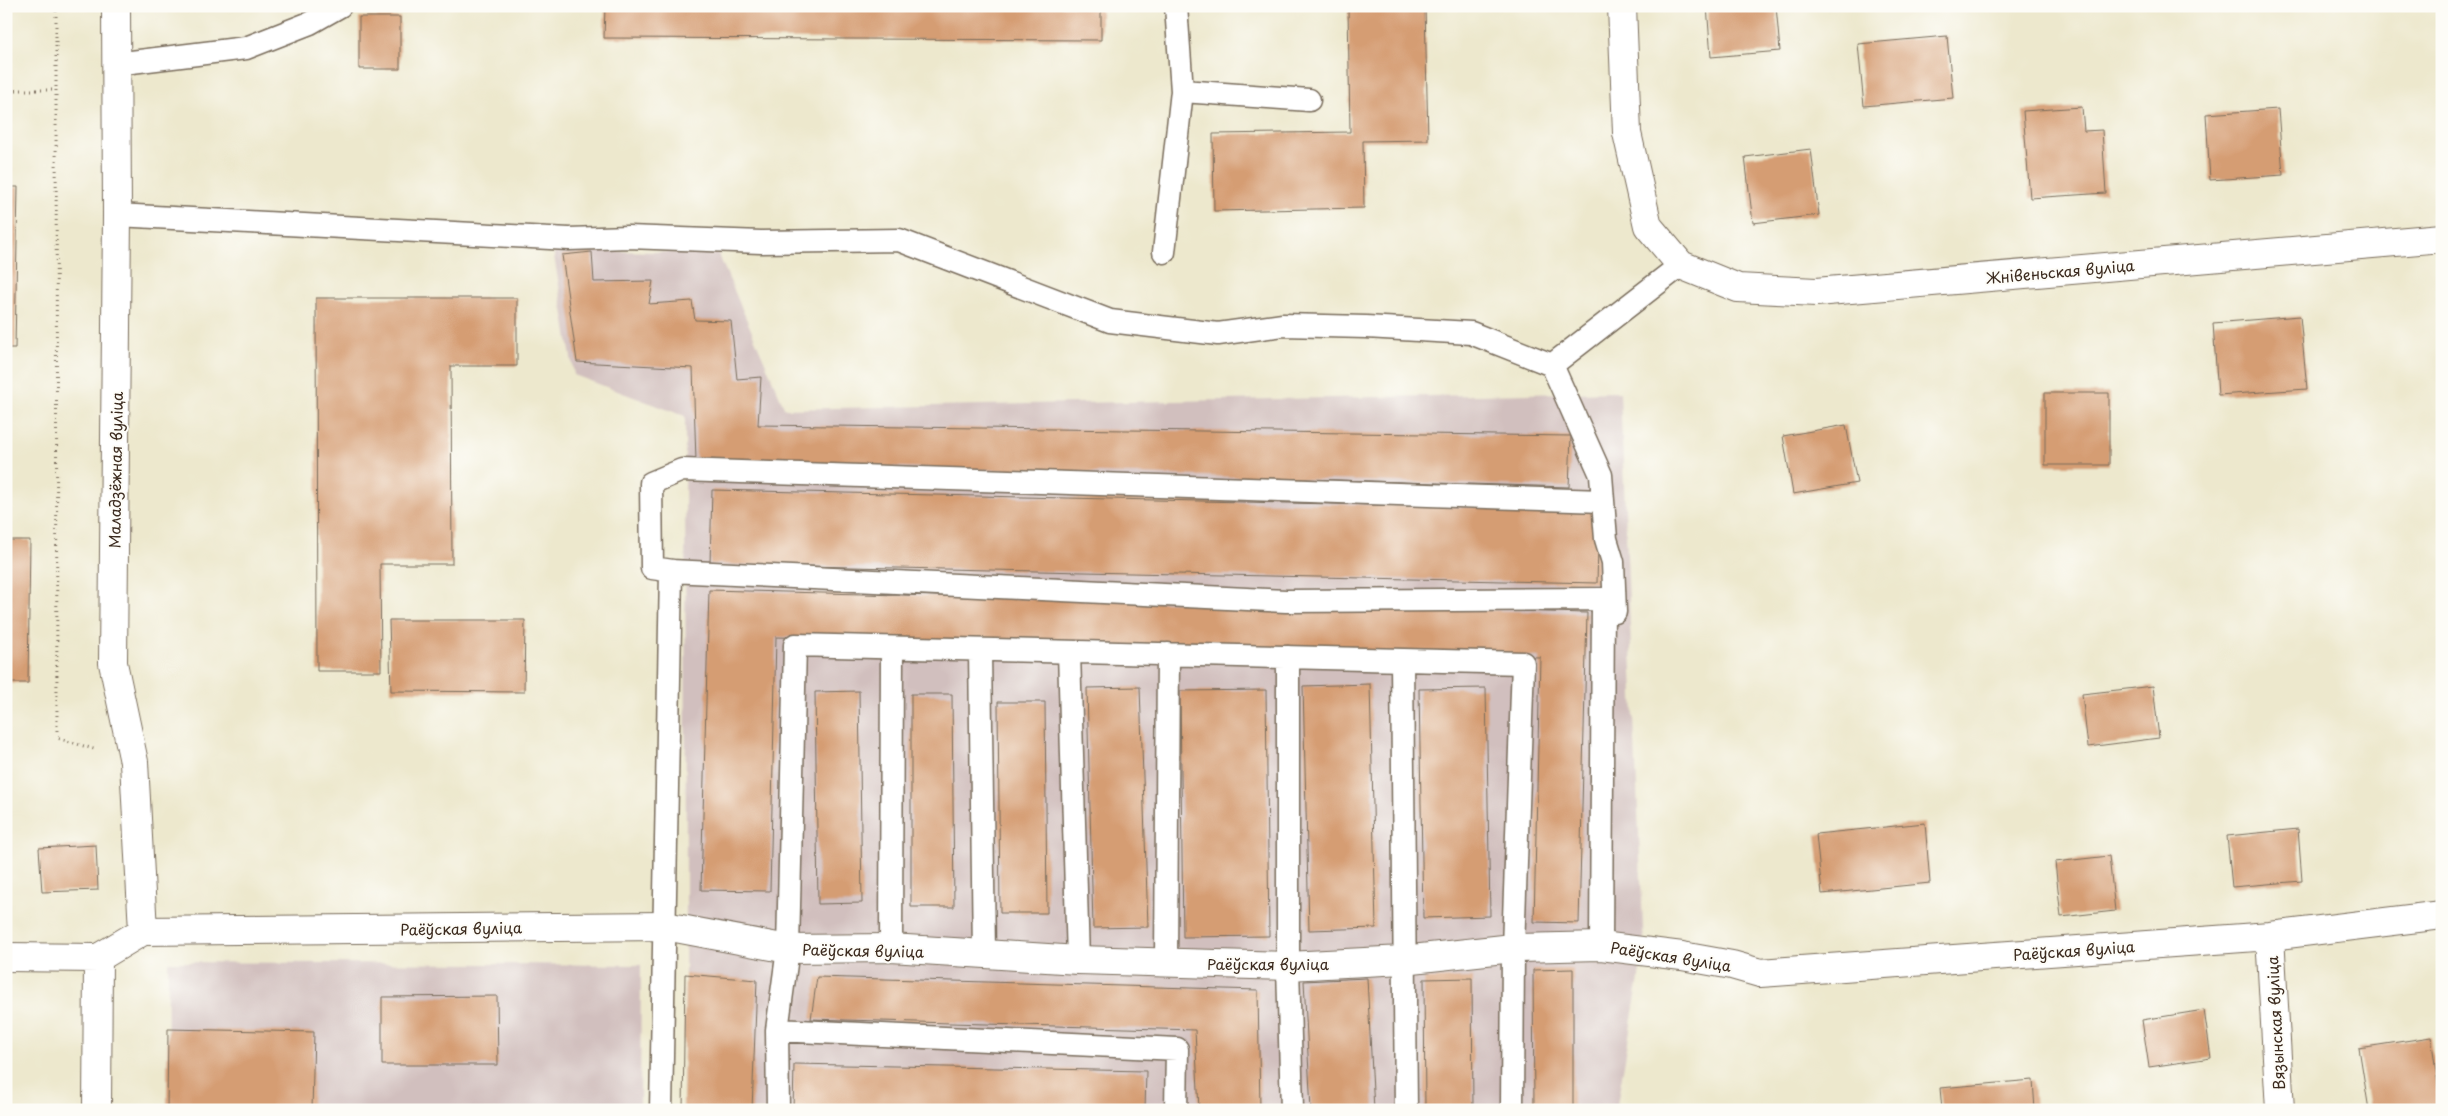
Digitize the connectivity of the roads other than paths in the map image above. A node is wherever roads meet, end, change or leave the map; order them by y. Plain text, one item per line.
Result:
1 (116, 6) edge
2 (340, 6) edge
3 (1176, 6) edge
4 (1622, 6) edge
5 (115, 64) junction
6 (1182, 91) junction
7 (1309, 100) dead end
8 (117, 215) junction
9 (2442, 238) edge
10 (1164, 252) dead end
11 (1681, 265) junction
12 (1552, 365) junction
13 (1604, 501) junction
14 (673, 571) junction
15 (1603, 599) junction
16 (892, 648) junction
17 (980, 651) junction
18 (1068, 652) junction
19 (1168, 654) junction
20 (1288, 657) junction
21 (1402, 660) junction
22 (2442, 916) edge
23 (665, 926) junction
24 (143, 931) junction
25 (2270, 936) junction
26 (1602, 946) junction
27 (891, 948) junction
28 (1513, 948) junction
29 (788, 949) junction
30 (984, 954) junction
31 (6, 957) edge
32 (98, 958) junction
33 (1078, 960) junction
34 (1404, 960) junction
35 (1166, 961) junction
36 (1288, 966) junction
37 (777, 1030) junction
38 (97, 1110) edge
39 (661, 1110) edge
40 (778, 1110) edge
41 (1176, 1110) edge
42 (1292, 1110) edge
43 (1406, 1110) edge
44 (1512, 1110) edge
45 (2280, 1110) edge

1 - 5 street, Маладзёжная вуліца
2 - 5 lane
3 - 6 lane
4 - 11 street
5 - 8 street, Маладзёжная вуліца
6 - 7 lane
6 - 10 lane
8 - 12 lane
8 - 24 street, Маладзёжная вуліца
9 - 11 street, Жнівеньская вуліца
11 - 12 lane
12 - 13 lane
13 - 14 lane
13 - 15 lane
14 - 15 lane
14 - 23 lane
15 - 26 lane
16 - 17 lane
16 - 27 lane
16 - 29 lane
17 - 18 lane
17 - 30 lane
18 - 19 lane
18 - 33 lane
19 - 20 lane
19 - 35 lane
20 - 21 lane
20 - 36 lane
21 - 28 lane
21 - 34 lane
22 - 25 street, Раёўская вуліца
23 - 24 street, Раёўская вуліца
23 - 29 street, Раёўская вуліца
23 - 39 lane
24 - 32 street
25 - 26 street, Раёўская вуліца
25 - 45 street, Вязынская вуліца
26 - 28 street, Раёўская вуліца
27 - 29 street, Раёўская вуліца
27 - 30 street, Раёўская вуліца
28 - 34 street, Раёўская вуліца
28 - 44 lane
29 - 37 lane
30 - 33 street, Раёўская вуліца
31 - 32 street
32 - 38 street
33 - 35 street, Раёўская вуліца
34 - 36 street, Раёўская вуліца
34 - 43 lane
35 - 36 street, Раёўская вуліца
36 - 42 lane
37 - 40 lane
37 - 41 lane

